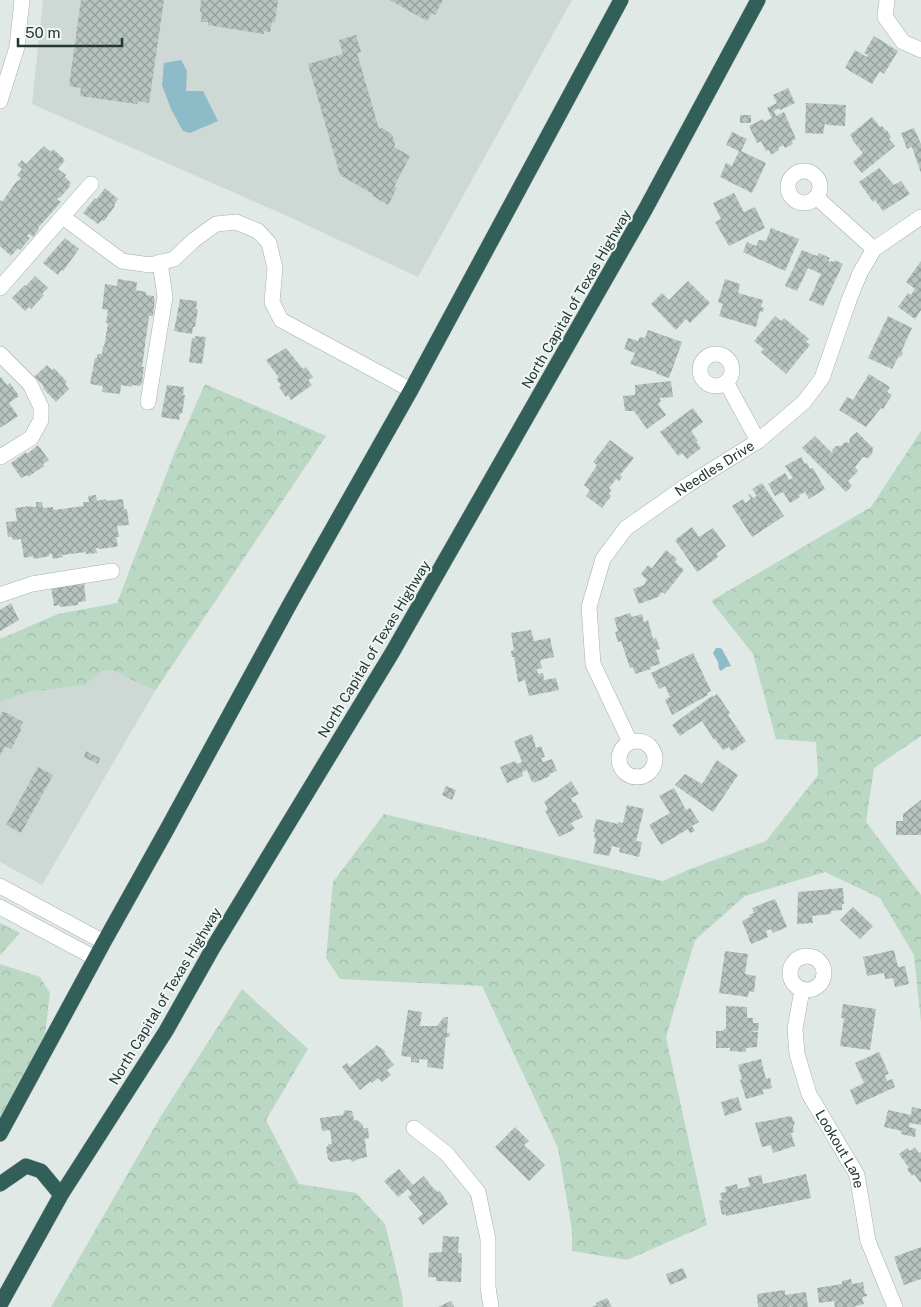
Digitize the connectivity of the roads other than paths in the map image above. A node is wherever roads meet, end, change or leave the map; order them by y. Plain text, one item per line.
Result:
1 (22, 0) edge
2 (621, 0) edge
3 (758, 0) edge
4 (887, 0) edge
5 (921, 50) edge
6 (0, 100) edge
7 (91, 184) dead end
8 (816, 197) dead end
9 (64, 217) junction
10 (921, 218) edge
11 (874, 249) junction
12 (160, 262) junction
13 (0, 288) edge
14 (0, 354) edge
15 (726, 382) dead end
16 (410, 390) junction
17 (148, 402) dead end
18 (758, 441) junction
19 (0, 458) edge
20 (112, 571) dead end
21 (0, 595) edge
22 (630, 742) dead end
23 (0, 886) edge
24 (0, 907) edge
25 (104, 942) junction
26 (95, 958) junction
27 (802, 990) dead end
28 (414, 1128) dead end
29 (0, 1134) edge
30 (0, 1184) edge
31 (62, 1195) junction
32 (0, 1305) edge
33 (491, 1307) edge
34 (895, 1307) edge

1 - 6 street
2 - 16 highway
3 - 31 highway, North Capital of Texas Highway
4 - 5 street
7 - 9 street
8 - 11 street
9 - 12 street
9 - 13 street
10 - 11 street, Needles Drive
11 - 18 street, Needles Drive
12 - 16 street
12 - 17 street
14 - 19 street
15 - 18 street
16 - 25 highway
18 - 22 street, Needles Drive
20 - 21 street
23 - 25 street
24 - 26 street
25 - 26 highway
26 - 29 highway
27 - 34 street, Lookout Lane
28 - 33 street
30 - 31 highway
31 - 32 highway, North Capital of Texas Highway

